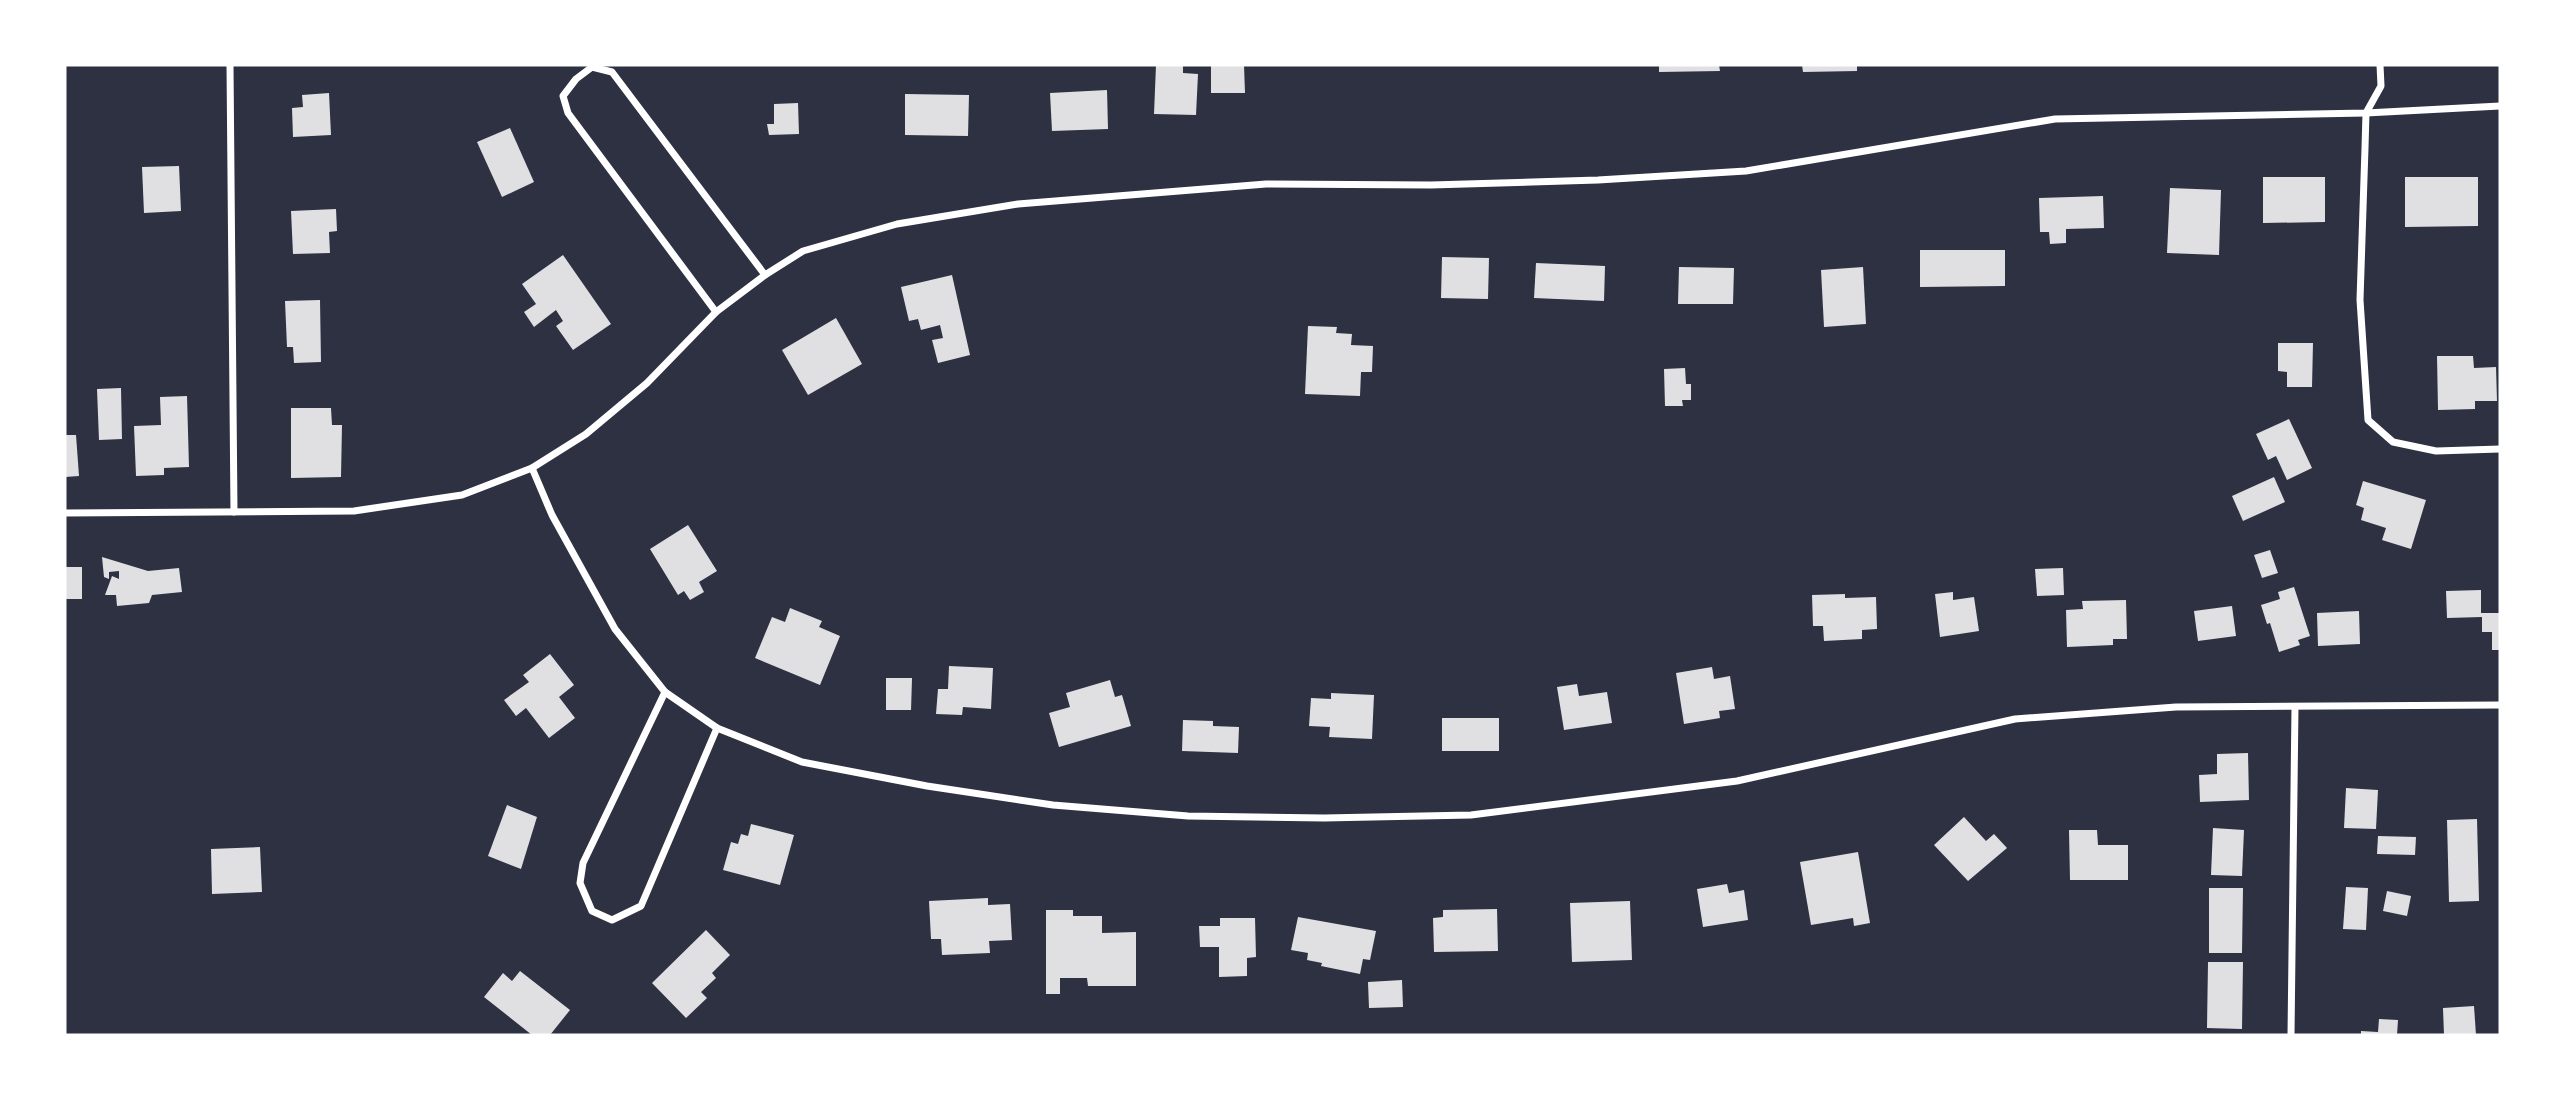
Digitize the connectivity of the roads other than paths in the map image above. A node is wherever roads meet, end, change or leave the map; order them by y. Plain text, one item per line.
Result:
1 (230, 65) edge
2 (2380, 65) edge
3 (2500, 106) edge
4 (2367, 113) junction
5 (765, 275) junction
6 (716, 312) junction
7 (2500, 449) edge
8 (532, 468) junction
9 (234, 512) junction
10 (65, 513) edge
11 (665, 692) junction
12 (2500, 705) edge
13 (2295, 707) junction
14 (717, 728) junction
15 (2291, 1035) edge

1 - 9 street
2 - 4 street
3 - 4 street
4 - 5 street
4 - 7 street
5 - 6 street
5 - 6 street
6 - 8 street
8 - 9 street
8 - 11 street
9 - 10 street
11 - 14 street
11 - 14 street
12 - 13 street
13 - 14 street
13 - 15 street

